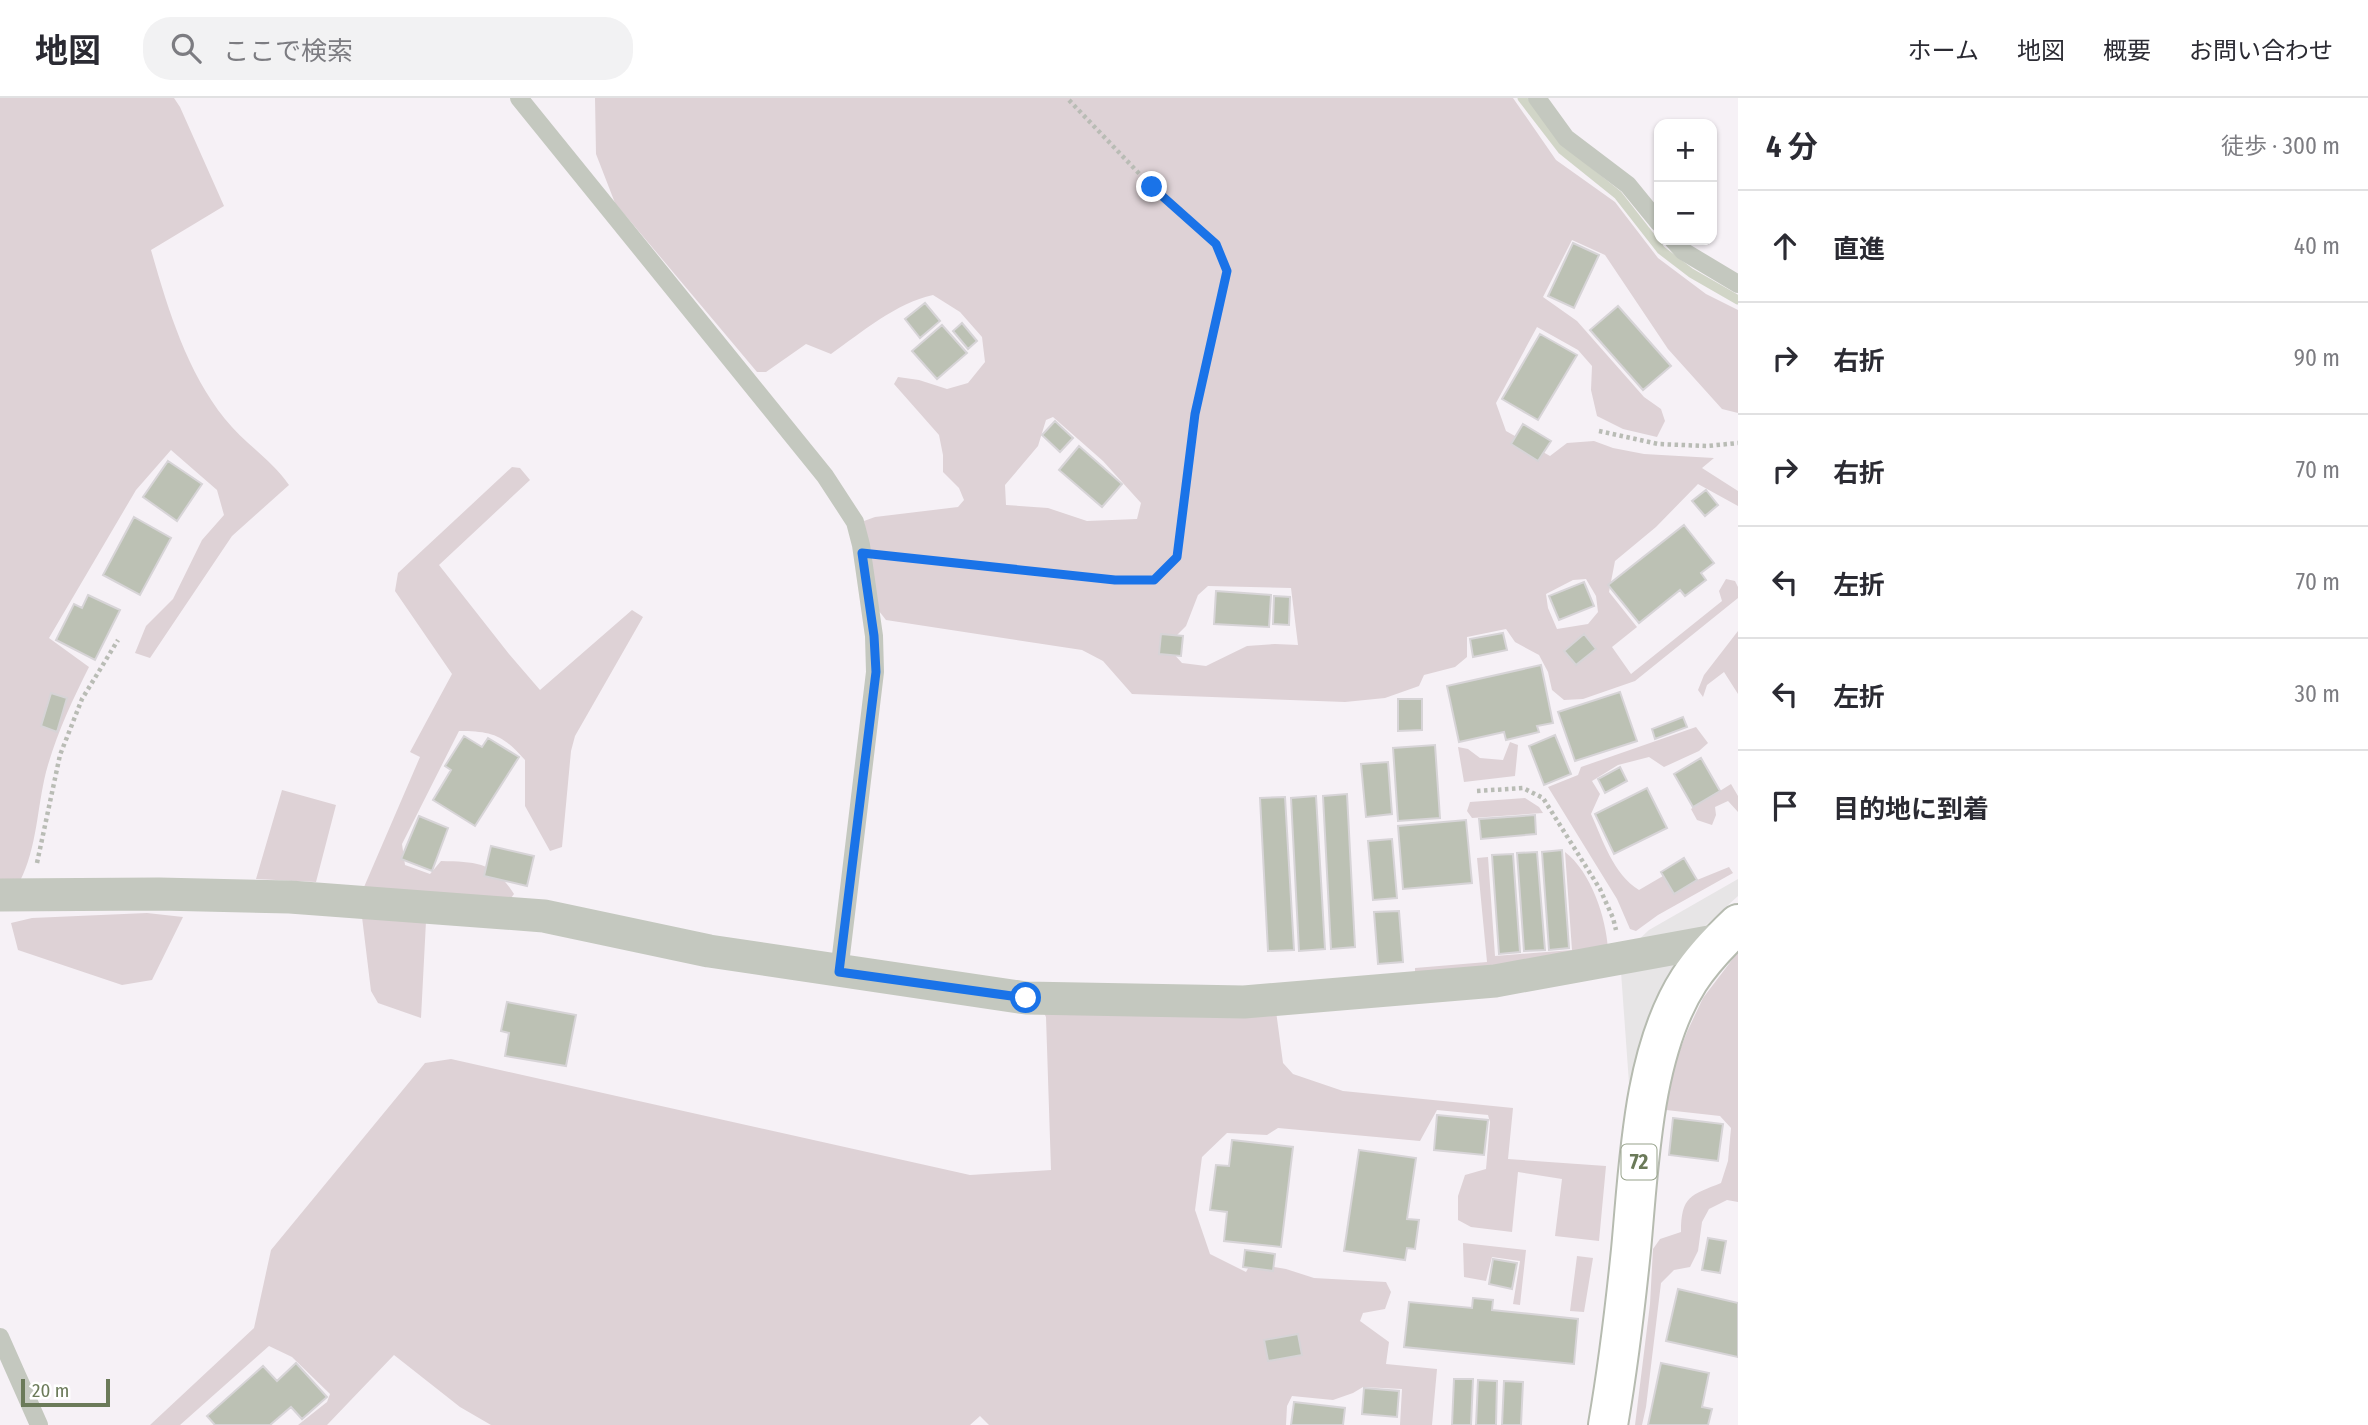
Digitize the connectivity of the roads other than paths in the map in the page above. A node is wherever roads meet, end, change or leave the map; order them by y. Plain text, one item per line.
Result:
1 (519, 98) edge
2 (1537, 98) edge
3 (1654, 217) edge
4 (1678, 245) edge
5 (1738, 284) edge
6 (16, 895) edge
7 (1729, 932) edge
8 (839, 972) junction
9 (0, 1337) edge
10 (39, 1425) edge
11 (1608, 1425) edge

1 - 8 lane
2 - 3 lane
4 - 5 lane
6 - 8 street
7 - 8 street
7 - 11 main road, 72
9 - 10 lane

